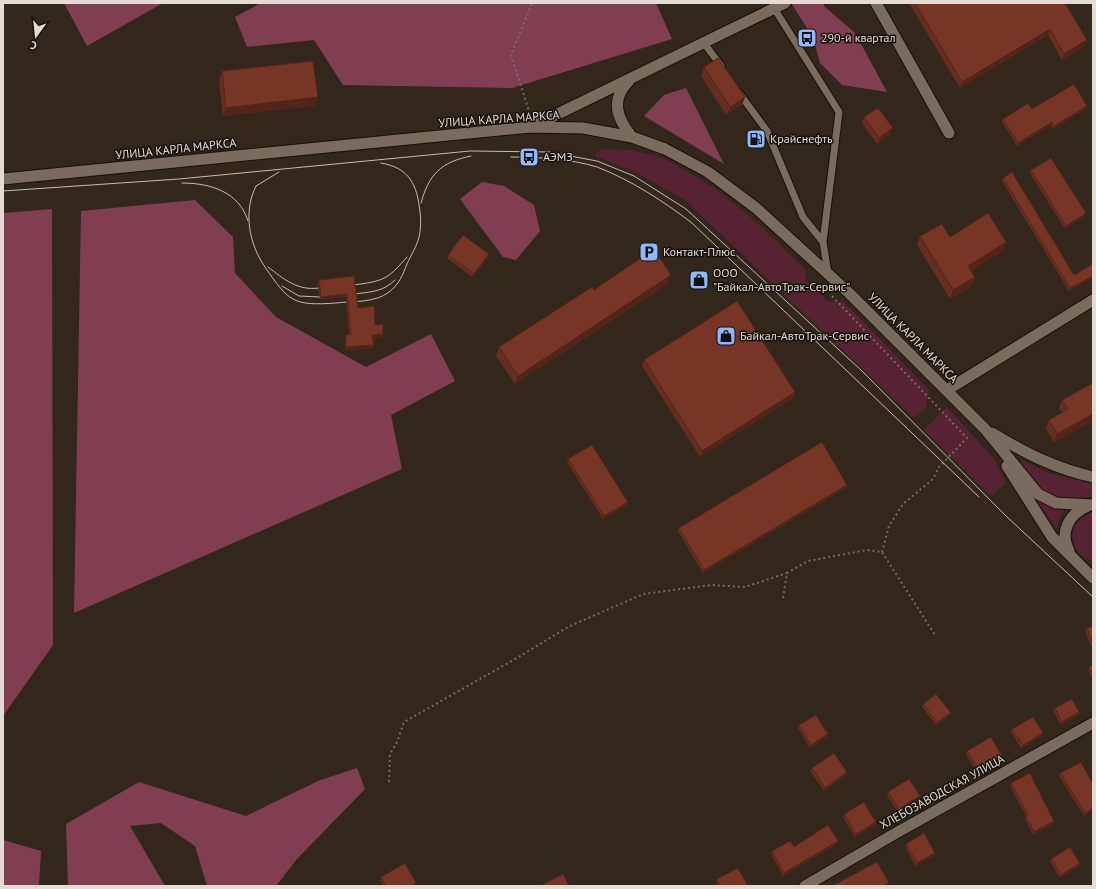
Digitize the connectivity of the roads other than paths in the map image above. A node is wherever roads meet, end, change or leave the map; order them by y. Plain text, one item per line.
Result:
1 (785, 3) edge
2 (876, 3) edge
3 (774, 8) junction
4 (704, 43) junction
5 (726, 74) edge
6 (634, 76) junction
7 (735, 87) edge
8 (531, 127) junction
9 (949, 133) dead end
10 (632, 137) junction
11 (3, 179) edge
12 (823, 242) junction
13 (828, 274) junction
14 (1093, 300) edge
15 (947, 390) junction
16 (985, 429) junction
17 (1093, 477) edge
18 (1093, 505) edge
19 (1076, 561) junction
20 (1093, 568) edge
21 (1093, 578) edge
22 (1093, 723) edge
23 (805, 886) edge

1 - 3 street
2 - 9 street
3 - 4 street
3 - 12 lane
4 - 5 lane
4 - 6 street
6 - 8 street
6 - 10 street
7 - 12 lane
8 - 10 street, УЛИЦА КАРЛА МАРКСА
8 - 11 street, УЛИЦА КАРЛА МАРКСА
10 - 13 street, УЛИЦА КАРЛА МАРКСА
12 - 13 lane
13 - 15 street, УЛИЦА КАРЛА МАРКСА
14 - 15 street
15 - 16 street, УЛИЦА КАРЛА МАРКСА
16 - 17 street
16 - 18 street, УЛИЦА КАРЛА МАРКСА
16 - 19 street, УЛИЦА КАРЛА МАРКСА
18 - 19 street
19 - 20 street
19 - 21 street, УЛИЦА КАРЛА МАРКСА
22 - 23 street, ХЛЕБОЗАВОДСКАЯ УЛИЦА

